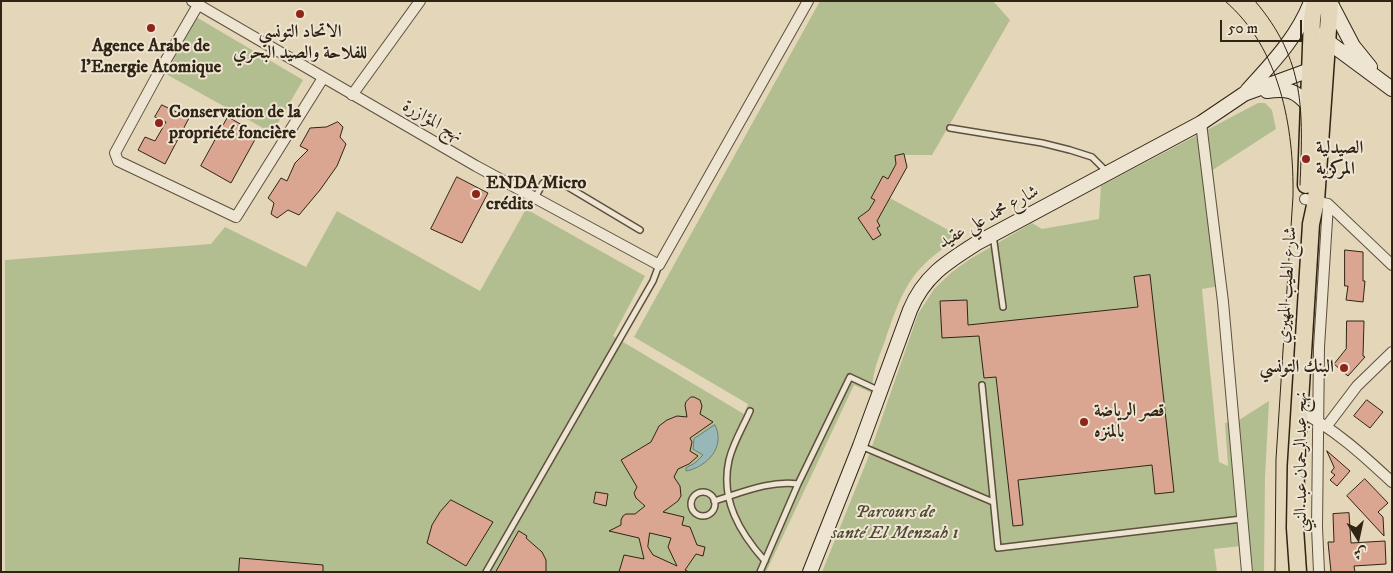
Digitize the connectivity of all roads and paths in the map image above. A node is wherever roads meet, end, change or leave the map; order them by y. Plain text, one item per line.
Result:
1 (420, 1) edge
2 (808, 1) edge
3 (1322, 2) edge
4 (195, 3) edge
5 (1312, 19) junction
6 (1327, 42) junction
7 (1318, 67) junction
8 (323, 78) junction
9 (1390, 88) edge
10 (352, 94) junction
11 (1241, 97) junction
12 (1309, 106) junction
13 (1202, 123) junction
14 (950, 128) dead end
15 (1108, 173) junction
16 (535, 198) junction
17 (1317, 201) junction
18 (640, 230) dead end
19 (993, 234) junction
20 (658, 265) junction
21 (1392, 265) edge
22 (1003, 307) dead end
23 (1392, 352) edge
24 (982, 386) dead end
25 (881, 391) junction
26 (750, 411) dead end
27 (1299, 411) junction
28 (1322, 424) junction
29 (860, 446) junction
30 (1392, 482) edge
31 (798, 484) junction
32 (728, 496) junction
33 (714, 501) junction
34 (993, 502) junction
35 (1242, 519) junction
36 (765, 561) junction
37 (486, 572) edge
38 (760, 572) edge
39 (810, 572) edge
40 (1247, 572) edge
41 (1298, 572) edge
42 (1319, 572) edge

1 - 10 street
2 - 20 street
3 - 5 main road
3 - 6 main road, شارع الطيب المهيري
3 - 9 street
3 - 11 street
4 - 8 street, نهج المؤازرة
4 - 8 street
5 - 6 street
5 - 7 main road
6 - 7 main road, شارع الطيب المهيري
6 - 9 street
7 - 11 street, شارع محمد علي عقيد
7 - 12 main road
7 - 17 main road, شارع الطيب المهيري
8 - 10 street, نهج المؤازرة
10 - 16 street, نهج المؤازرة
11 - 12 street
11 - 13 street, شارع محمد علي عقيد
12 - 17 main road
13 - 15 street, شارع محمد علي عقيد
13 - 35 street
14 - 15 lane
15 - 19 street, شارع محمد علي عقيد
16 - 18 lane
16 - 20 street, نهج المؤازرة
17 - 21 street
17 - 27 main road, شارع الطيب المهيري
17 - 28 street, نهج عبدالرحمان عبد النبي
19 - 22 lane
19 - 25 street, شارع محمد علي عقيد
20 - 37 lane
23 - 28 street
24 - 34 lane
25 - 29 street, شارع محمد علي عقيد
25 - 31 lane
26 - 32 lane
27 - 28 street
27 - 41 main road, شارع الطيب المهيري
28 - 30 street
28 - 42 street, نهج عبدالرحمان عبد النبي
29 - 34 lane
29 - 39 street, شارع محمد علي عقيد
31 - 32 lane
31 - 36 lane
32 - 33 lane
32 - 36 lane
33 - 33 lane
34 - 35 lane
35 - 40 street
36 - 38 lane

